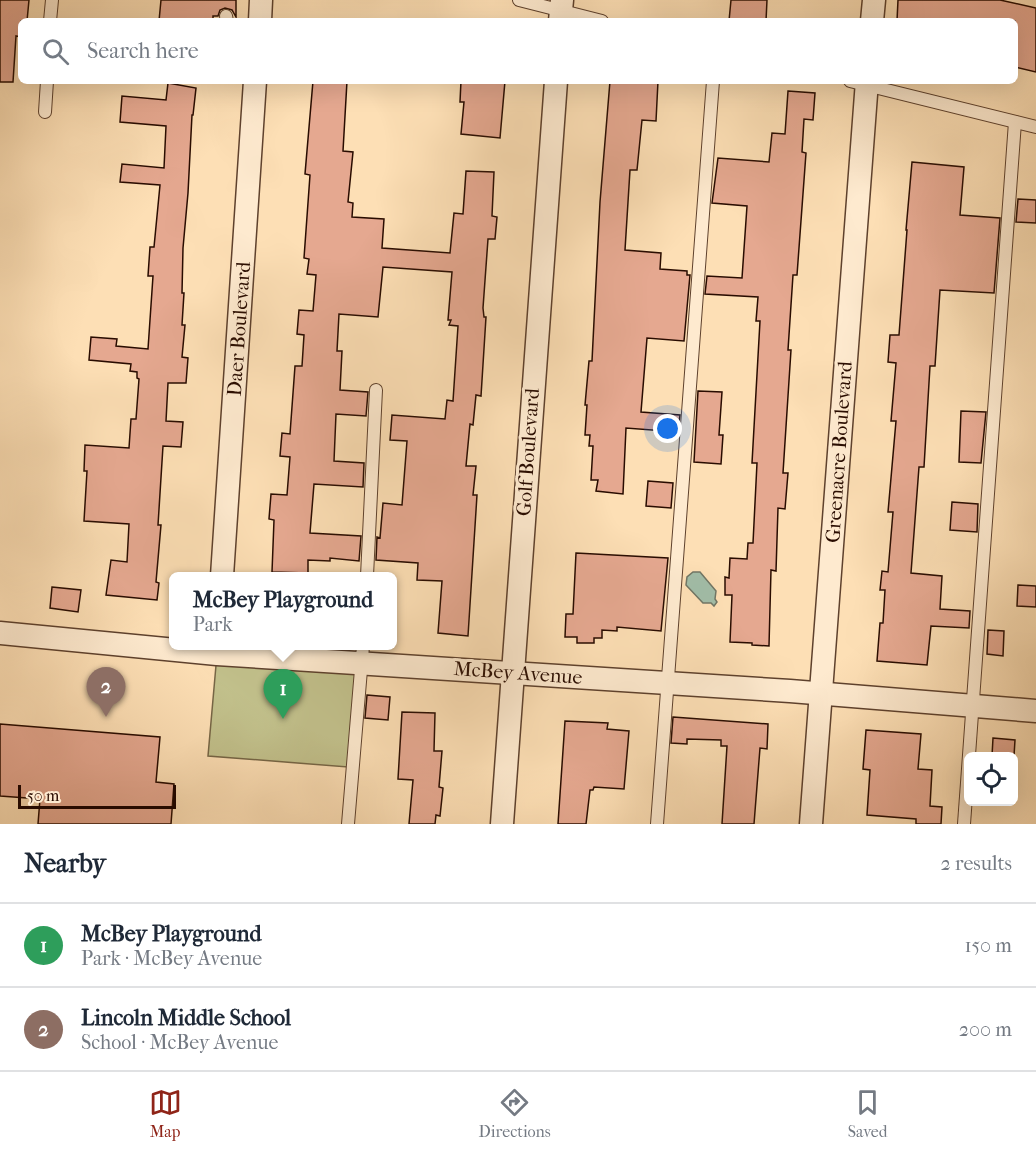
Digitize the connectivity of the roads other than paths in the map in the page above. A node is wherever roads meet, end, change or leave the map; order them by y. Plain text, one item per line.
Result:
1 (52, 0) edge
2 (261, 0) edge
3 (519, 0) edge
4 (874, 0) edge
5 (561, 10) edge
6 (50, 18) edge
7 (260, 18) edge
8 (591, 18) edge
9 (872, 18) edge
10 (47, 84) edge
11 (255, 84) edge
12 (556, 84) edge
13 (713, 84) edge
14 (861, 84) edge
15 (869, 84) edge
16 (45, 112) dead end
17 (1015, 122) junction
18 (1036, 127) edge
19 (376, 390) dead end
20 (222, 572) edge
21 (367, 572) edge
22 (0, 633) edge
23 (169, 646) edge
24 (217, 650) edge
25 (363, 654) edge
26 (512, 673) junction
27 (667, 683) junction
28 (820, 694) junction
29 (974, 706) junction
30 (1036, 711) edge
31 (348, 824) edge
32 (502, 824) edge
33 (657, 824) edge
34 (811, 824) edge
35 (964, 824) edge

1 - 6 lane
2 - 7 street
3 - 5 lane
4 - 9 street
5 - 8 lane
10 - 16 lane
11 - 20 street, Daer Boulevard
12 - 26 street, Golf Boulevard
13 - 27 lane
14 - 28 street, Greenacre Boulevard
15 - 17 lane
17 - 18 lane
17 - 29 lane
19 - 21 lane
22 - 23 street, McBey Avenue
24 - 25 street, McBey Avenue
25 - 26 street, McBey Avenue
25 - 31 lane
26 - 27 street, McBey Avenue
26 - 32 street, Golf Boulevard
27 - 28 street, McBey Avenue
27 - 33 lane
28 - 29 street, McBey Avenue
28 - 34 street, Greenacre Boulevard
29 - 30 street, McBey Avenue
29 - 35 lane

